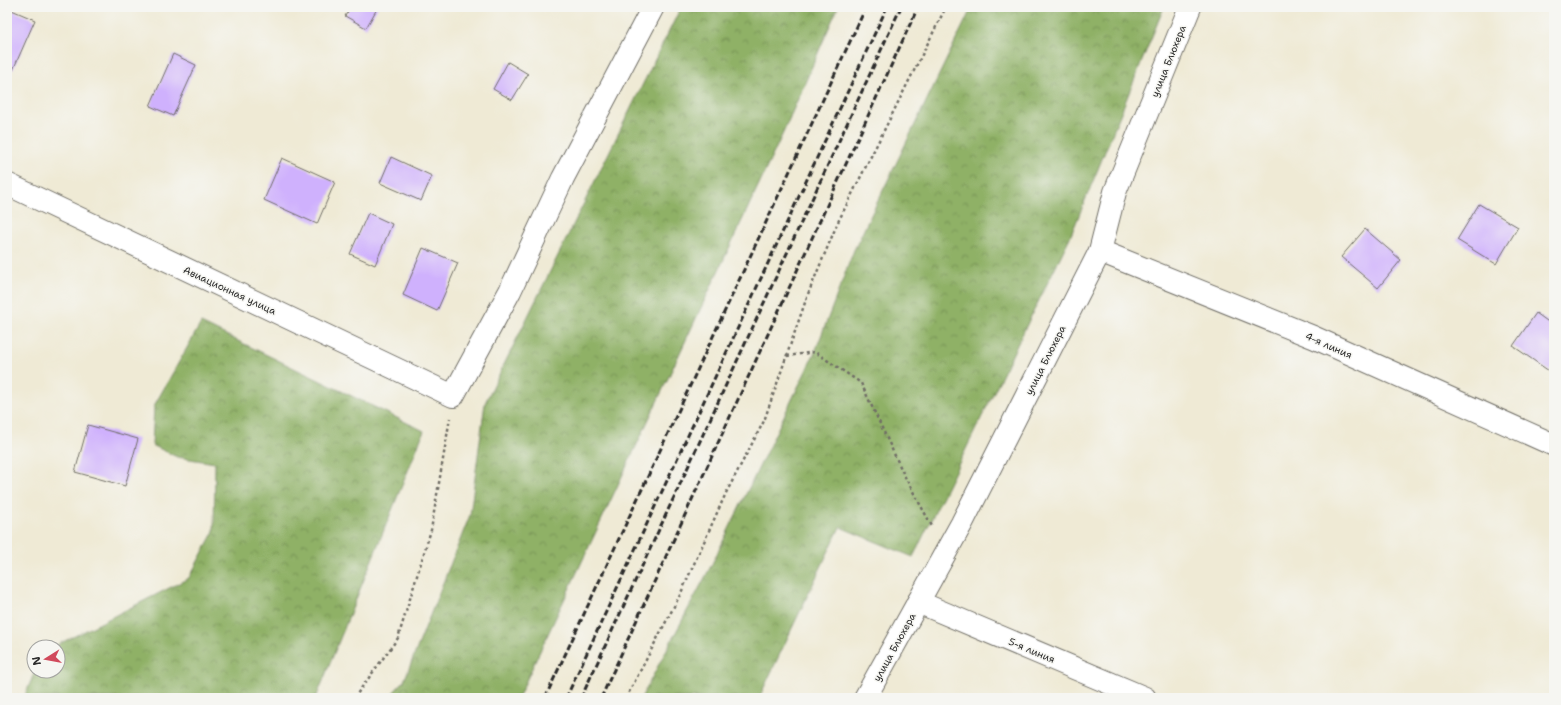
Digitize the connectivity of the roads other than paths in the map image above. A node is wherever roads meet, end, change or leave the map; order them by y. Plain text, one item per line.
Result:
1 (653, 7) edge
2 (1190, 7) edge
3 (7, 184) edge
4 (1100, 251) junction
5 (1554, 445) edge
6 (918, 602) junction
7 (865, 698) edge
8 (1145, 698) edge

1 - 3 street, Авиационная улица
2 - 4 street, улица Блюхера
4 - 5 street, 4-я линия
4 - 6 street, улица Блюхера
6 - 7 street, улица Блюхера
6 - 8 street, 5-я линия

